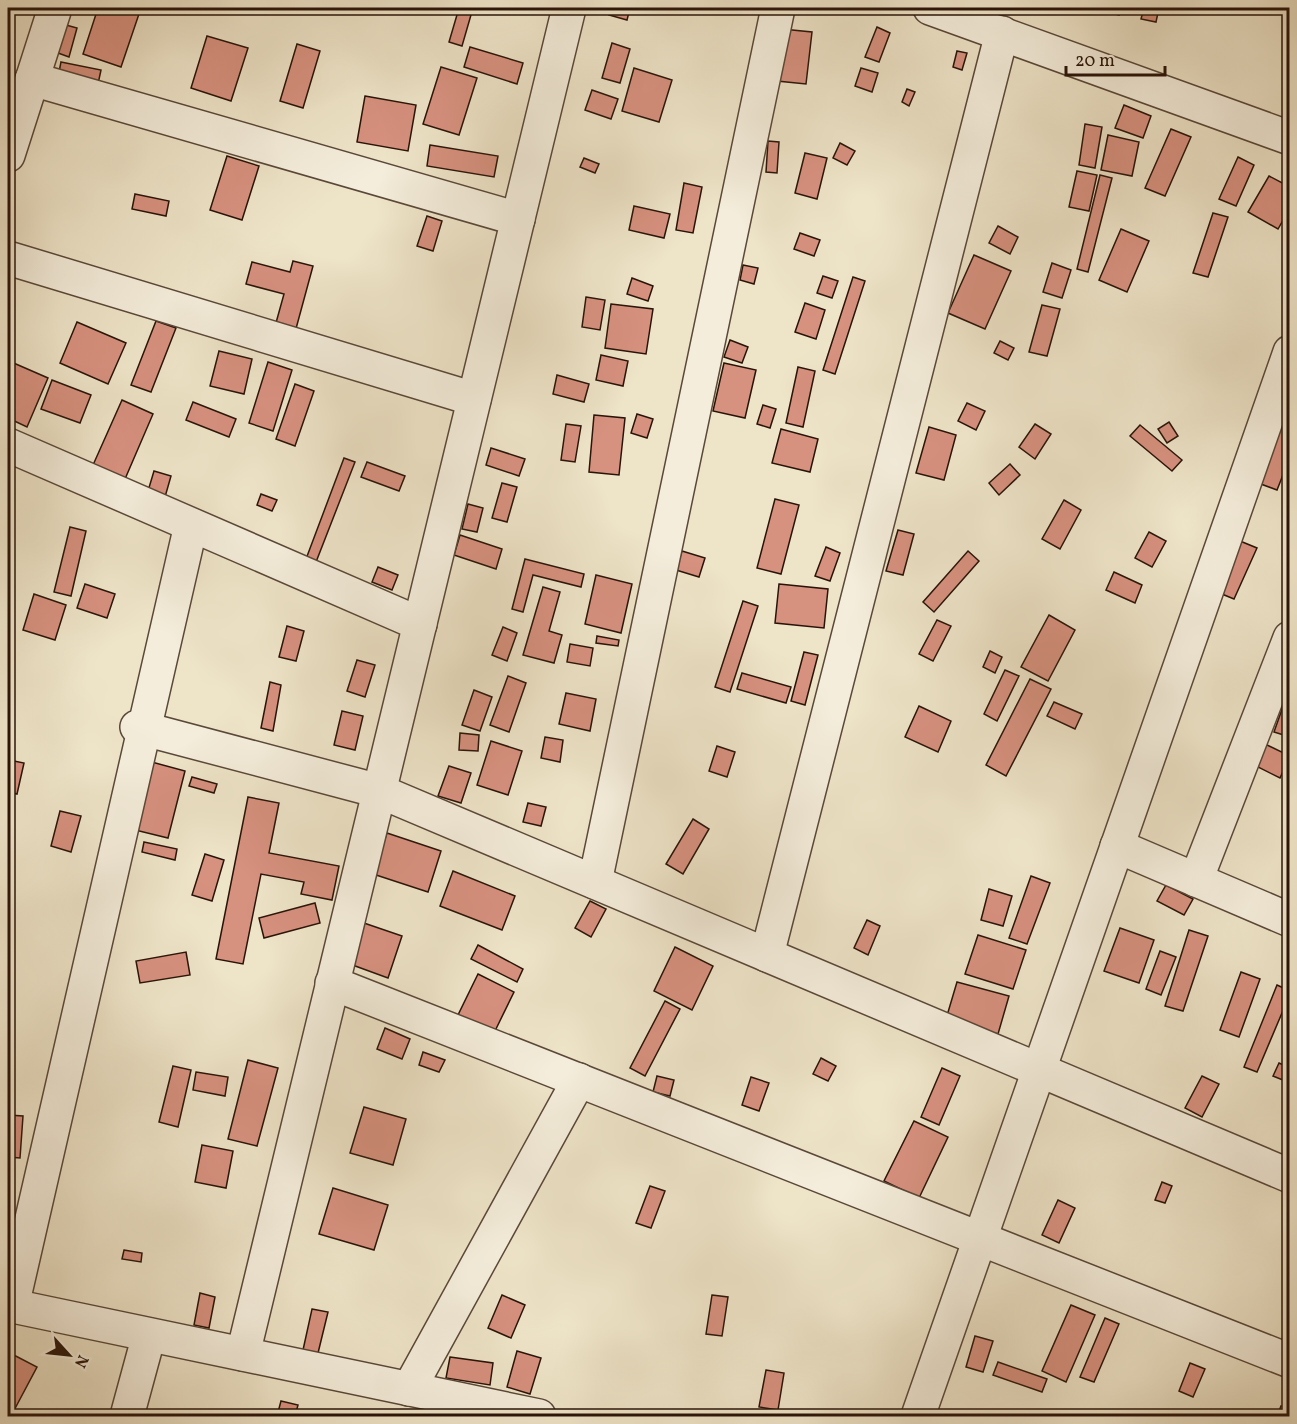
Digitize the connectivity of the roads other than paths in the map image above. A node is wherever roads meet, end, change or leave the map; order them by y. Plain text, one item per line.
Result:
1 (55, 8) edge
2 (569, 8) edge
3 (778, 8) edge
4 (930, 8) edge
5 (986, 22) edge
6 (32, 79) junction
7 (1290, 138) edge
8 (8, 155) edge
9 (518, 219) junction
10 (8, 258) edge
11 (1290, 352) edge
12 (474, 399) junction
13 (8, 445) edge
14 (191, 525) junction
15 (420, 624) junction
16 (1290, 638) edge
17 (141, 728) junction
18 (379, 791) junction
19 (1117, 846) junction
20 (1196, 880) junction
21 (595, 882) junction
22 (1290, 920) edge
23 (767, 955) junction
24 (332, 983) junction
25 (1039, 1070) junction
26 (579, 1080) junction
27 (1290, 1176) edge
28 (980, 1239) junction
29 (10, 1306) edge
30 (149, 1335) junction
31 (243, 1354) junction
32 (1290, 1361) edge
33 (409, 1389) junction
34 (471, 1410) edge
35 (127, 1416) edge
36 (539, 1416) edge
37 (918, 1416) edge

1 - 6 street
2 - 9 street
3 - 21 street
4 - 5 street
5 - 7 street
5 - 23 street
6 - 8 street
6 - 9 street
9 - 12 street
10 - 12 street
11 - 19 street
12 - 15 street
13 - 14 street
14 - 15 street
14 - 17 street
15 - 18 street
16 - 20 street
17 - 18 street
17 - 29 street
18 - 21 street
18 - 24 street
19 - 20 street
19 - 25 street
20 - 22 street
21 - 23 street
23 - 25 street
24 - 26 street
24 - 31 street
25 - 27 street
25 - 28 street
26 - 28 street
26 - 33 street
28 - 32 street
28 - 37 street
29 - 30 street
30 - 31 street
30 - 35 street
31 - 33 street
33 - 34 street
34 - 36 street

